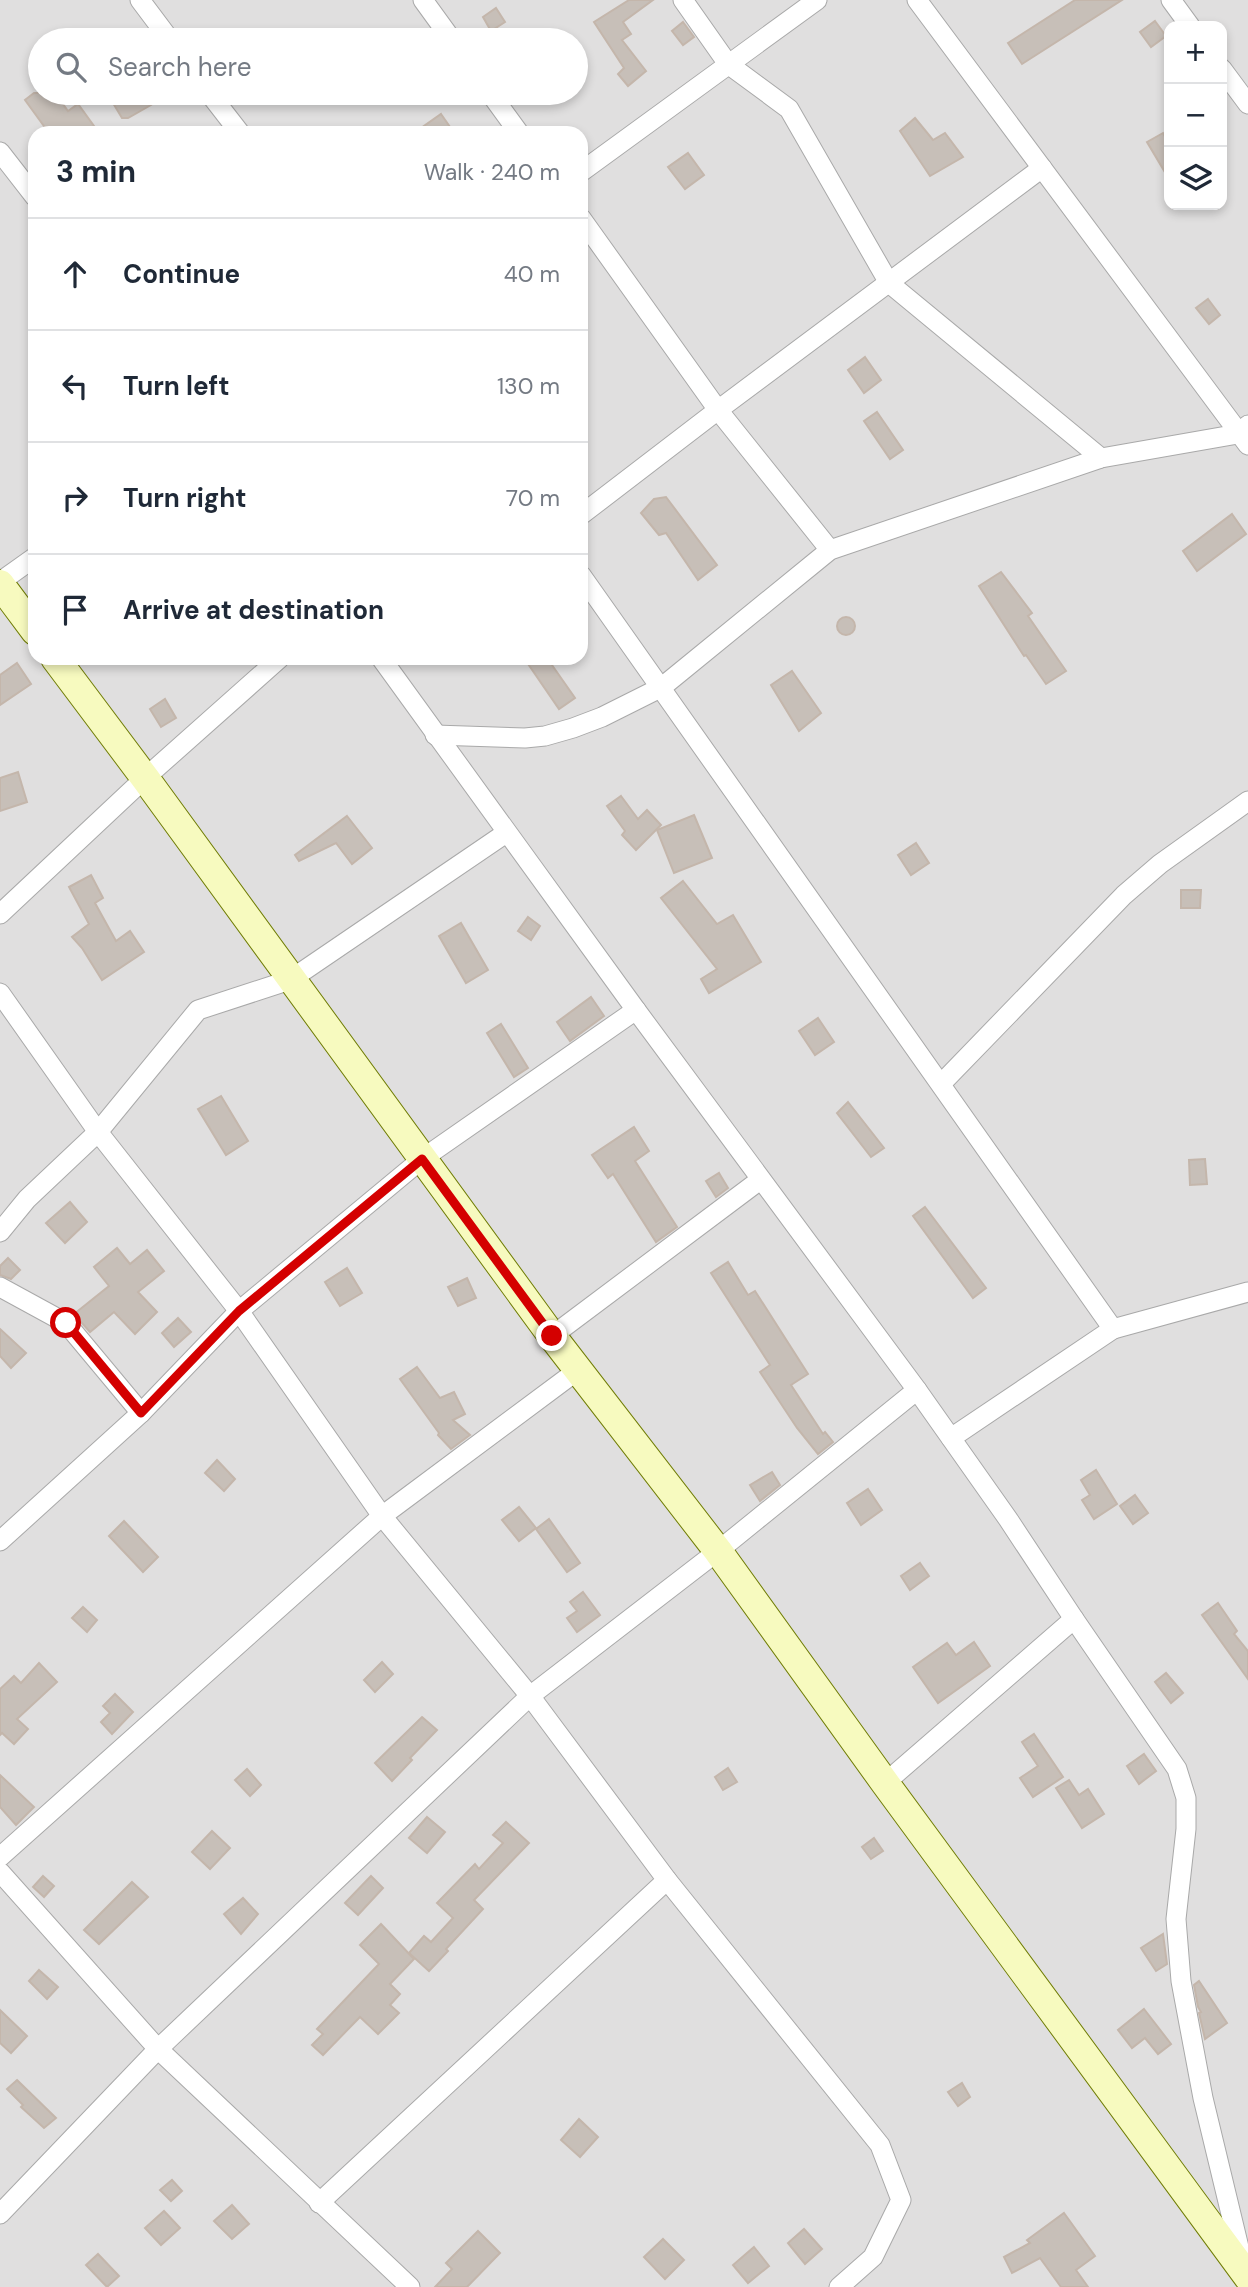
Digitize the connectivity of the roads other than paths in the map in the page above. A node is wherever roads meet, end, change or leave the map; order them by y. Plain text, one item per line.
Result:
1 (140, 0) edge
2 (423, 0) edge
3 (683, 0) edge
4 (817, 0) edge
5 (918, 0) edge
6 (1171, 0) edge
7 (1186, 21) edge
8 (161, 28) edge
9 (443, 28) edge
10 (728, 64) junction
11 (1227, 76) edge
12 (1248, 104) edge
13 (218, 105) edge
14 (499, 105) edge
15 (235, 126) edge
16 (514, 126) edge
17 (0, 152) edge
18 (588, 167) edge
19 (1042, 168) junction
20 (28, 188) edge
21 (588, 228) edge
22 (889, 283) junction
23 (718, 410) junction
24 (1245, 435) edge
25 (1101, 458) junction
26 (588, 510) edge
27 (830, 550) junction
28 (28, 562) edge
29 (0, 583) edge
30 (588, 585) edge
31 (28, 621) edge
32 (60, 665) edge
33 (272, 665) edge
34 (386, 665) edge
35 (662, 687) junction
36 (435, 735) junction
37 (145, 778) junction
38 (1248, 801) edge
39 (506, 833) junction
40 (0, 914) edge
41 (290, 980) junction
42 (0, 993) edge
43 (636, 1010) junction
44 (941, 1084) junction
45 (98, 1132) junction
46 (422, 1159) junction
47 (760, 1180) junction
48 (0, 1232) edge
49 (0, 1287) edge
50 (1248, 1292) edge
51 (239, 1311) junction
52 (1113, 1329) junction
53 (552, 1336) junction
54 (578, 1370) junction
55 (917, 1390) junction
56 (141, 1413) junction
57 (951, 1438) junction
58 (382, 1516) junction
59 (0, 1541) edge
60 (718, 1551) junction
61 (1074, 1619) junction
62 (530, 1696) junction
63 (885, 1783) junction
64 (0, 1857) edge
65 (0, 1872) edge
66 (667, 1880) junction
67 (158, 2049) junction
68 (319, 2203) junction
69 (0, 2214) edge
70 (1247, 2275) edge
71 (410, 2287) edge
72 (839, 2287) edge

1 - 8 street
2 - 9 street
3 - 10 street
4 - 10 street
5 - 19 street
6 - 7 street
10 - 18 street
10 - 22 street
11 - 12 street
13 - 15 street
14 - 16 street
17 - 20 street
19 - 22 street
19 - 24 street
21 - 23 street
22 - 23 street
22 - 25 street
23 - 26 street
23 - 27 street
24 - 25 street
25 - 27 street
27 - 35 street
28 - 29 street
29 - 31 street
30 - 35 street
32 - 37 street
33 - 37 street
34 - 36 street
35 - 36 street
35 - 44 street
36 - 39 street
37 - 40 street
37 - 41 street
38 - 44 street
39 - 41 street
39 - 43 street
41 - 45 street
41 - 46 street
42 - 45 street
43 - 46 street
43 - 47 street
44 - 52 street
45 - 48 street
45 - 51 street
46 - 51 street
46 - 53 street
47 - 53 street
47 - 55 street
49 - 56 street
50 - 52 street
51 - 56 street
51 - 58 street
52 - 57 street
53 - 54 street
54 - 58 street
54 - 60 street
55 - 57 street
55 - 60 street
56 - 59 street
57 - 61 street
58 - 62 street
58 - 64 street
60 - 62 street
60 - 63 street
61 - 63 street
61 - 70 street
62 - 66 street
62 - 67 street
63 - 70 street
65 - 67 street
66 - 68 street
66 - 72 street
67 - 68 street
67 - 69 street
68 - 71 street

